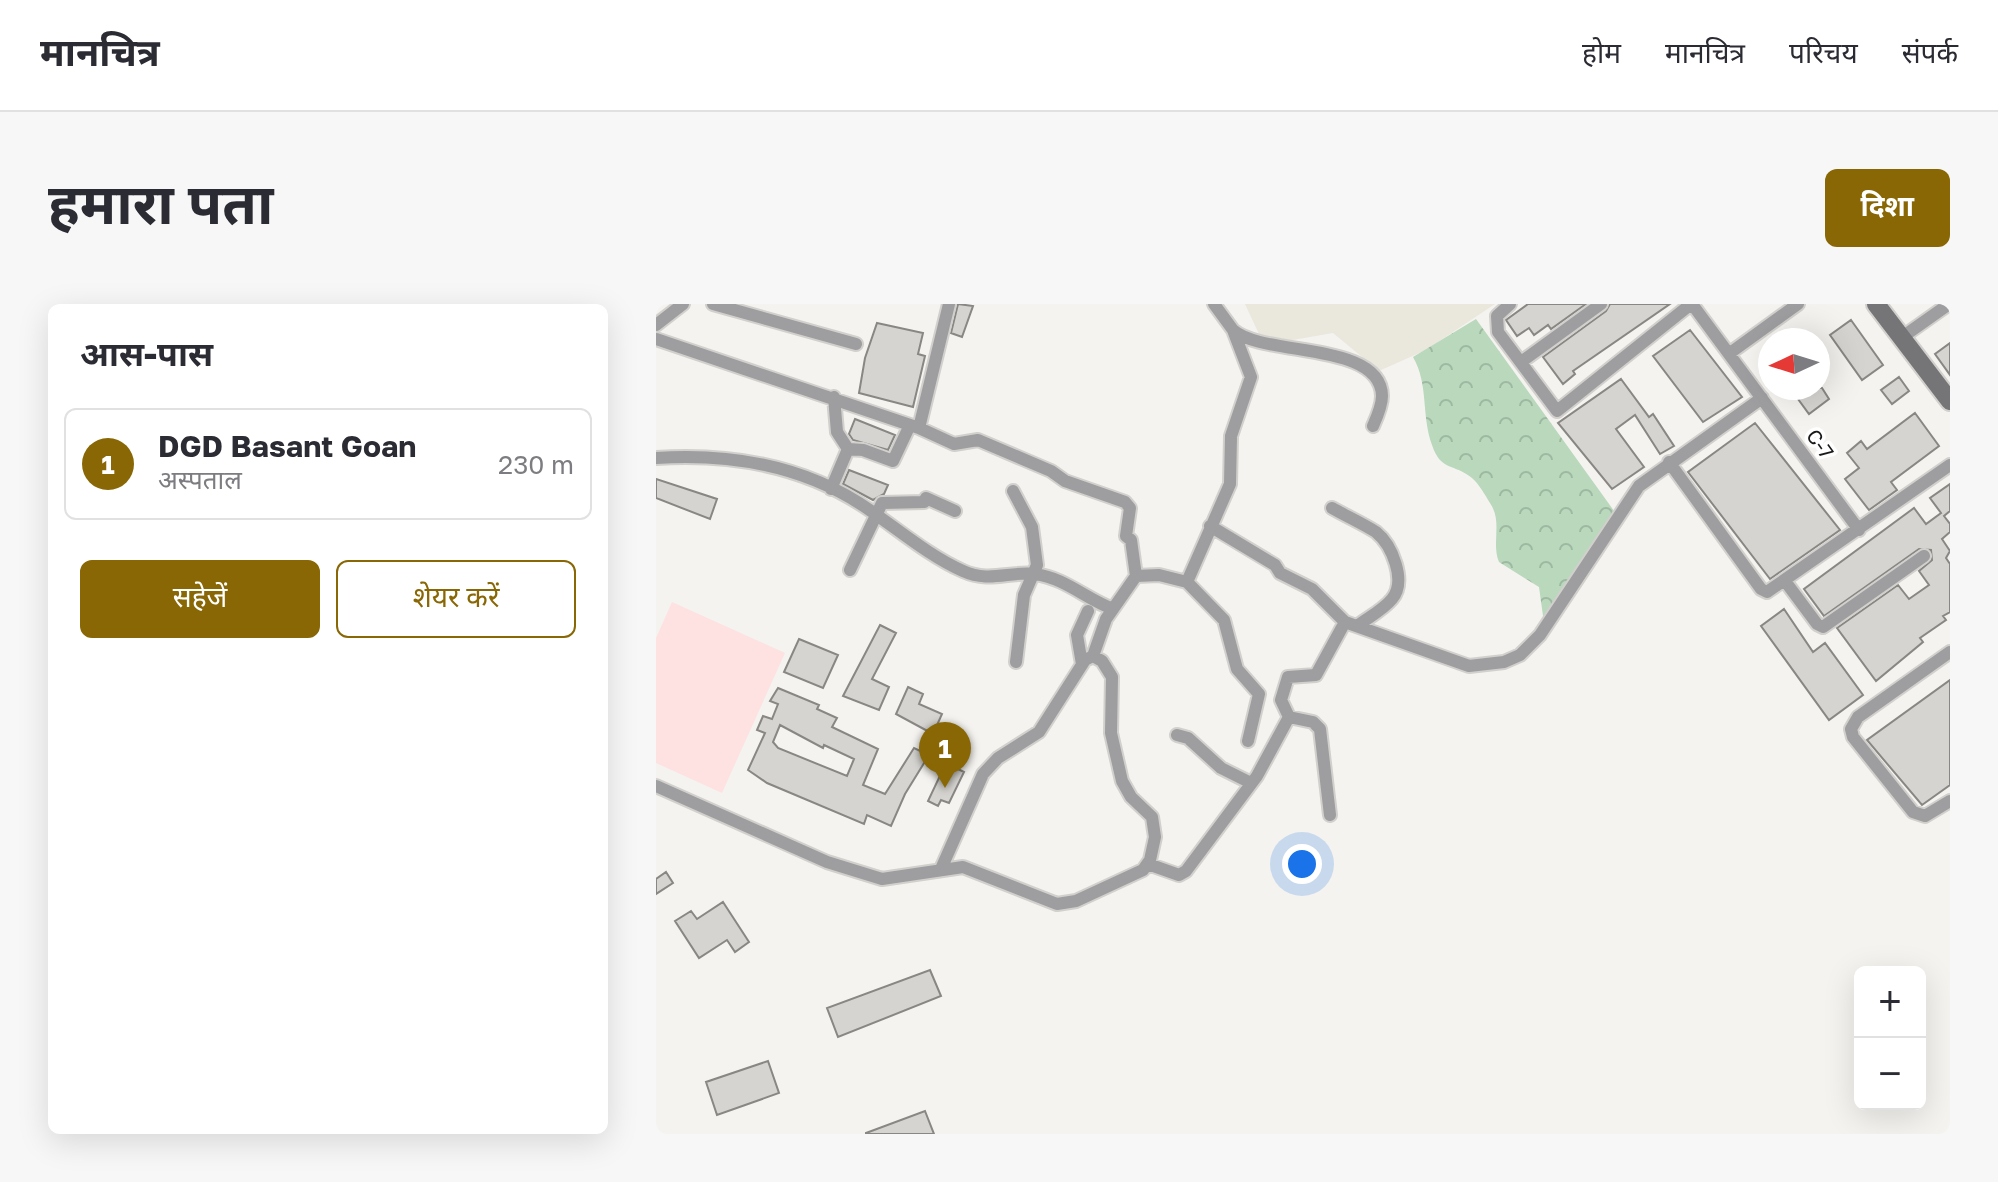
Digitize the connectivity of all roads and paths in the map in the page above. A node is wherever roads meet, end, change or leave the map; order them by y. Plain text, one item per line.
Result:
1 (683, 304) edge
2 (713, 304) edge
3 (949, 304) edge
4 (1214, 304) edge
5 (1510, 304) edge
6 (1601, 304) edge
7 (1691, 304) edge
8 (1798, 304) edge
9 (1876, 304) edge
10 (1949, 304) edge
11 (656, 325) edge
12 (1233, 330) junction
13 (1901, 338) junction
14 (656, 339) edge
15 (856, 344) dead end
16 (1730, 353) junction
17 (1521, 362) junction
18 (1758, 392) edge
19 (834, 397) junction
20 (1759, 400) edge
21 (1763, 400) edge
22 (1950, 401) edge
23 (914, 426) junction
24 (1373, 426) dead end
25 (848, 449) junction
26 (656, 458) edge
27 (1669, 462) junction
28 (1950, 465) edge
29 (831, 489) junction
30 (1013, 491) dead end
31 (1332, 508) dead end
32 (955, 511) dead end
33 (876, 515) junction
34 (1210, 526) junction
35 (1859, 530) junction
36 (1924, 556) dead end
37 (850, 570) dead end
38 (1034, 574) junction
39 (1136, 576) junction
40 (1785, 581) junction
41 (1187, 582) junction
42 (1113, 609) junction
43 (1088, 611) dead end
44 (1351, 624) junction
45 (1949, 653) edge
46 (1088, 660) junction
47 (1016, 662) dead end
48 (1289, 717) junction
49 (1177, 735) dead end
50 (1248, 741) dead end
51 (1251, 783) junction
52 (656, 786) edge
53 (1950, 801) edge
54 (1938, 810) junction
55 (1330, 815) dead end
56 (1950, 820) edge
57 (1148, 864) junction
58 (941, 869) junction

1 - 11 street
2 - 15 street
3 - 23 street
4 - 12 street
5 - 17 street
6 - 17 street
7 - 16 street, C-7
7 - 17 street
8 - 16 street
9 - 13 main road
10 - 13 street
12 - 24 street
12 - 34 street
13 - 22 main road
14 - 19 street
16 - 18 street, C-7
19 - 23 street
19 - 25 street
20 - 27 street
21 - 35 street, C-7
23 - 25 street
23 - 39 street
25 - 29 street
26 - 29 street
27 - 40 street
27 - 44 street
28 - 35 street
29 - 33 street
30 - 38 street
31 - 44 street
32 - 33 street
33 - 37 street
33 - 38 street
34 - 41 street
34 - 44 street
35 - 40 street
36 - 40 street
38 - 42 street
38 - 47 street
39 - 41 street
39 - 42 street
41 - 50 street
42 - 46 street
43 - 46 street
44 - 48 street
45 - 54 street
46 - 57 street
46 - 58 street
48 - 51 street
48 - 55 street
49 - 51 street
51 - 57 street
52 - 58 street
53 - 54 street
54 - 56 street
57 - 58 street

